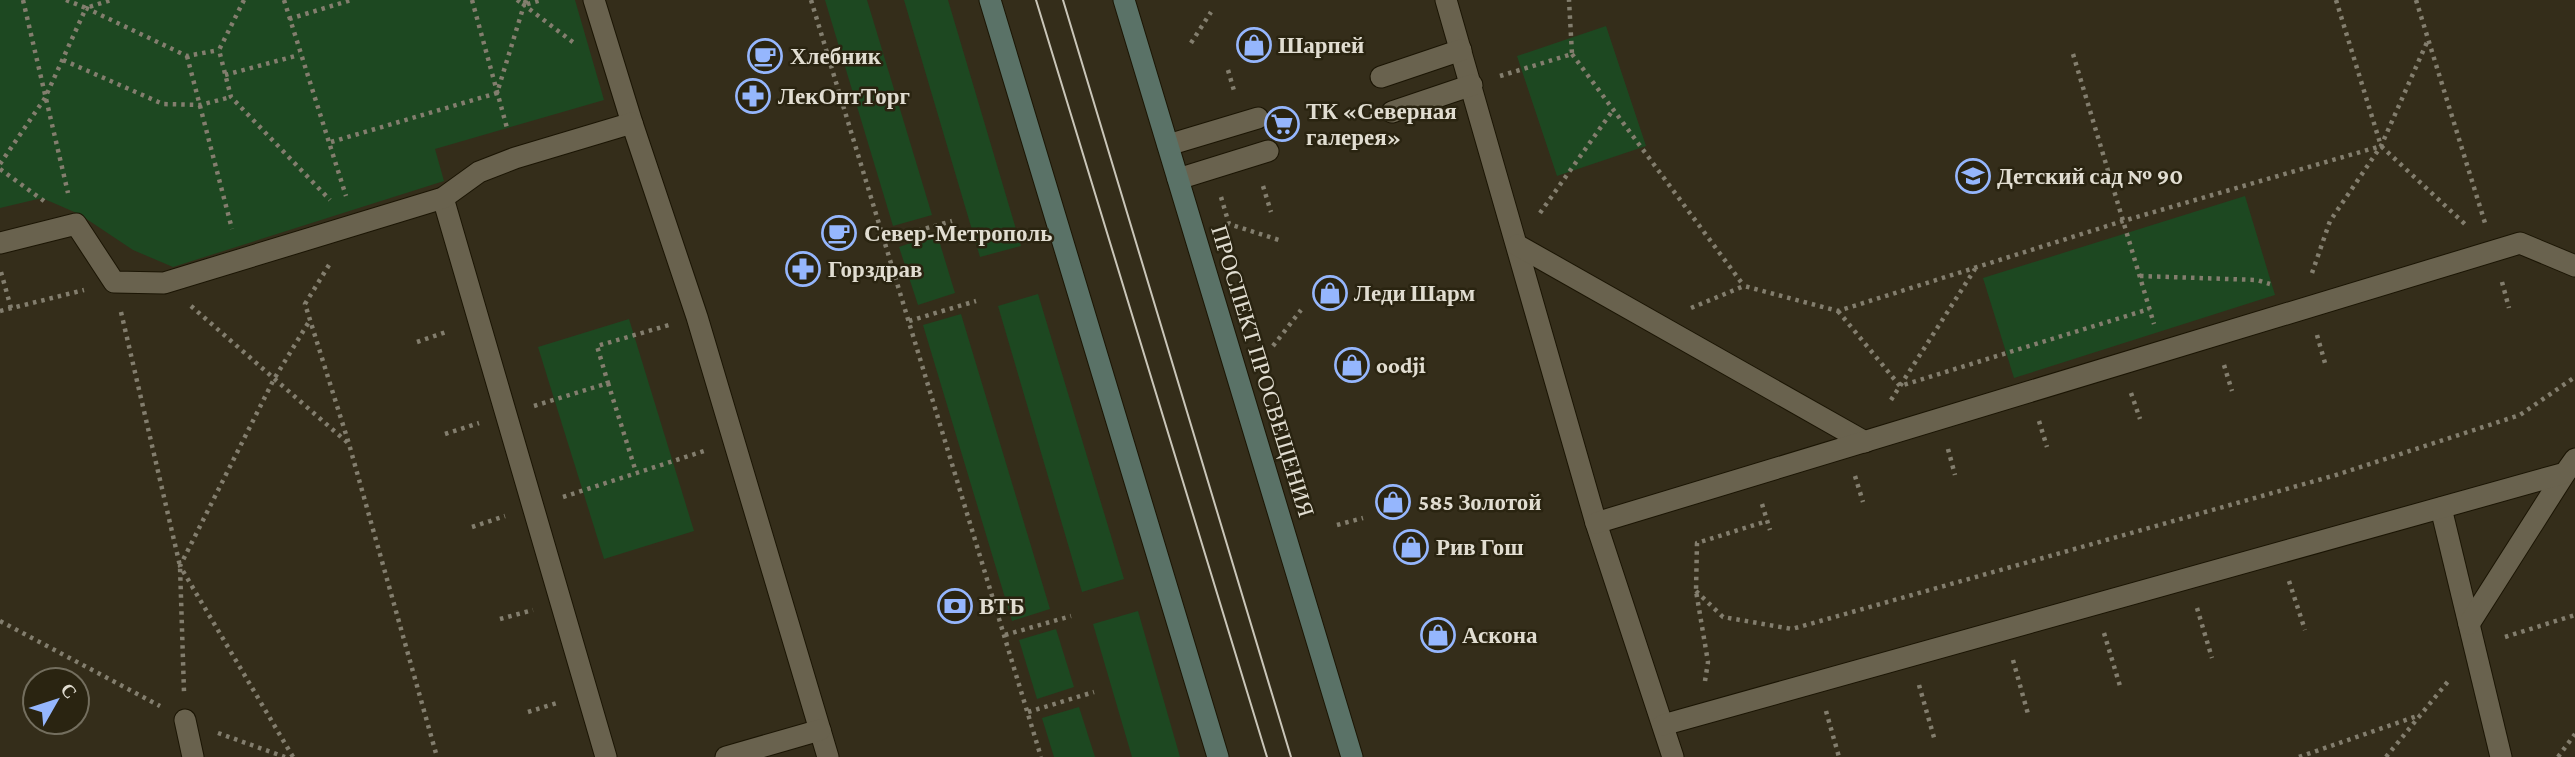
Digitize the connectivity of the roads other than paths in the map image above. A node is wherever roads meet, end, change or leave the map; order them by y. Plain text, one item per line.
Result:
1 (594, 0) edge
2 (990, 0) edge
3 (1124, 0) edge
4 (1446, 0) edge
5 (1461, 50) junction
6 (1381, 77) dead end
7 (1472, 85) junction
8 (1392, 112) dead end
9 (1258, 118) dead end
10 (632, 123) junction
11 (1168, 145) junction
12 (1268, 151) dead end
13 (1178, 179) junction
14 (443, 198) junction
15 (0, 243) edge
16 (1517, 245) junction
17 (2575, 266) edge
18 (1865, 442) junction
19 (2570, 466) edge
20 (2441, 508) junction
21 (1596, 523) junction
22 (2469, 624) junction
23 (185, 720) road end
24 (1663, 725) junction
25 (820, 730) junction
26 (192, 757) edge
27 (606, 757) edge
28 (726, 757) edge
29 (828, 757) edge
30 (1218, 757) edge
31 (1352, 757) edge
32 (1673, 757) edge
33 (2501, 757) edge

1 - 10 lane
2 - 30 main road
3 - 11 main road, ПРОСПЕКТ ПРОСВЕЩЕНИЯ
4 - 5 lane
5 - 6 lane
5 - 7 lane
7 - 8 lane
7 - 16 lane
9 - 11 lane
10 - 14 lane
10 - 25 lane
11 - 13 main road, ПРОСПЕКТ ПРОСВЕЩЕНИЯ
12 - 13 lane
13 - 31 main road, ПРОСПЕКТ ПРОСВЕЩЕНИЯ
14 - 15 lane
14 - 27 lane
16 - 18 lane
16 - 21 lane
17 - 18 lane
18 - 21 lane
19 - 20 lane
19 - 22 lane
20 - 22 lane
20 - 24 lane
21 - 24 lane
22 - 33 lane
23 - 26 lane
24 - 32 lane
25 - 28 lane
25 - 29 lane

